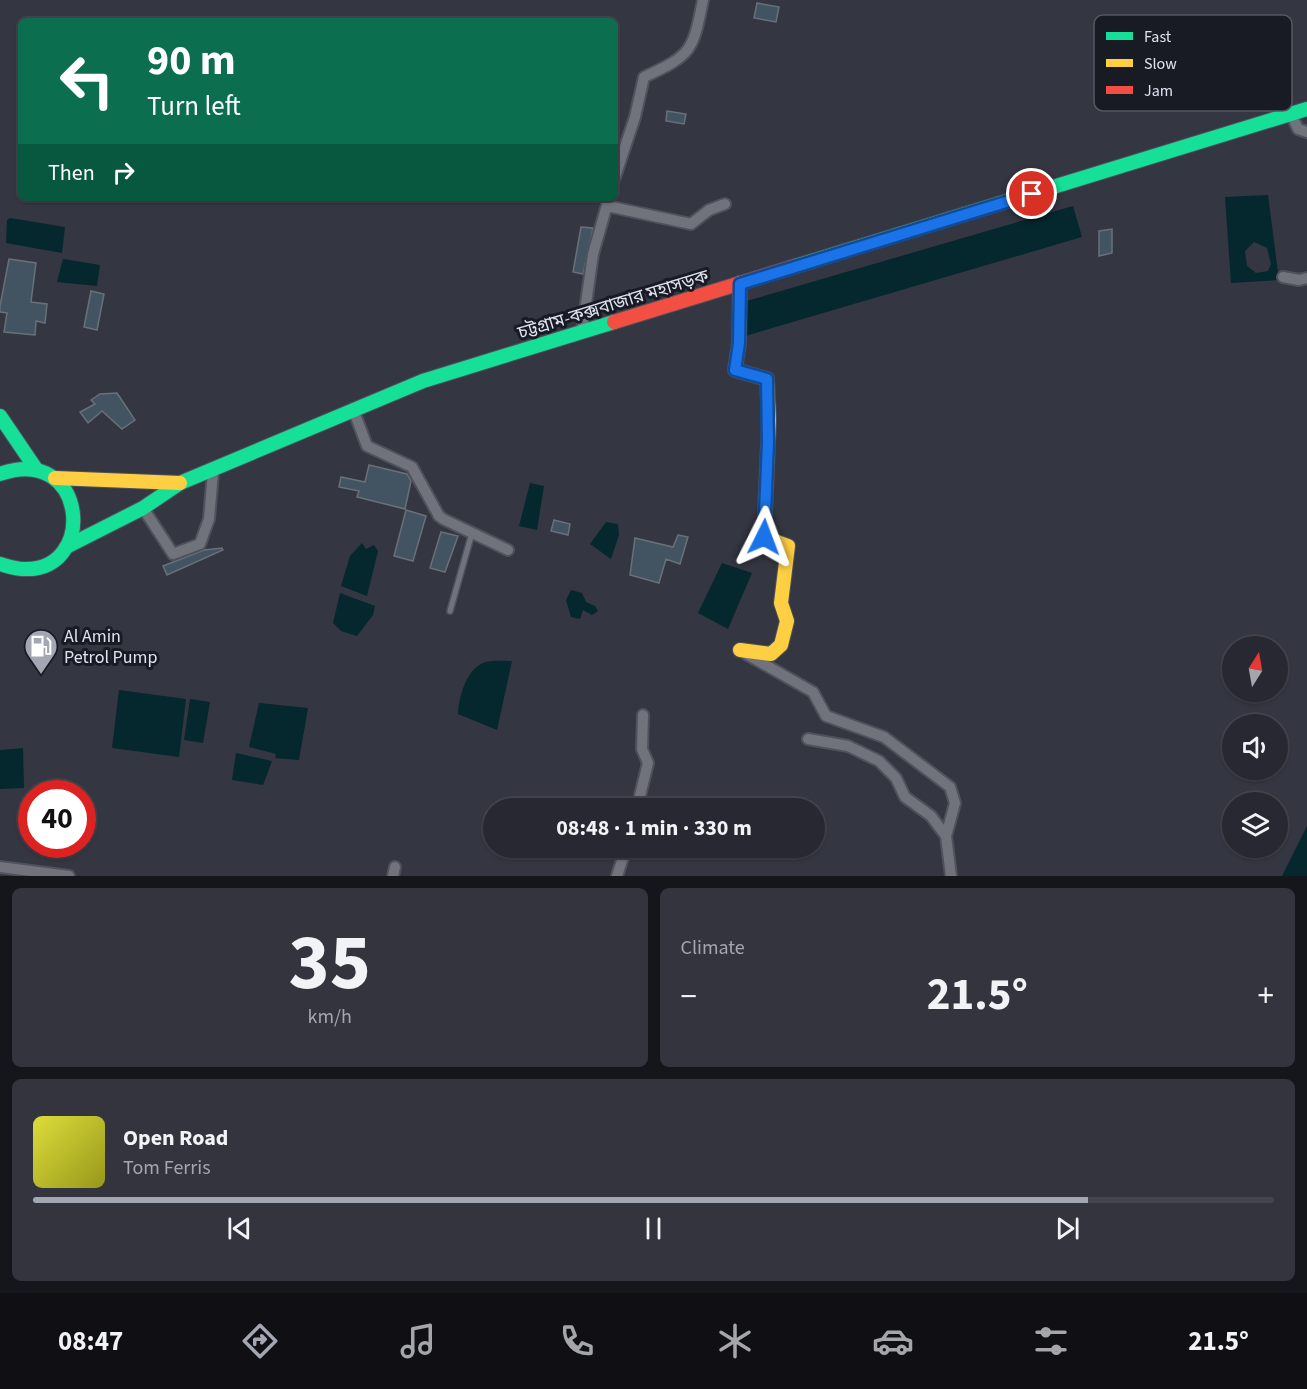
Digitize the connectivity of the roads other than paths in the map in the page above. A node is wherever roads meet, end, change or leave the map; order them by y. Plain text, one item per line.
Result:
1 (703, 0) edge
2 (1307, 109) edge
3 (1291, 114) junction
4 (1307, 132) edge
5 (618, 165) edge
6 (608, 202) edge
7 (725, 204) dead end
8 (1283, 277) dead end
9 (1307, 278) edge
10 (740, 284) junction
11 (582, 332) junction
12 (353, 409) junction
13 (0, 416) edge
14 (36, 469) junction
15 (213, 472) junction
16 (0, 474) edge
17 (55, 478) junction
18 (180, 483) junction
19 (143, 508) junction
20 (472, 533) junction
21 (68, 546) junction
22 (508, 550) dead end
23 (0, 564) edge
24 (24, 570) junction
25 (0, 580) edge
26 (450, 611) dead end
27 (740, 650) joint
28 (643, 715) dead end
29 (808, 739) dead end
30 (639, 798) edge
31 (946, 836) junction
32 (623, 858) edge
33 (0, 867) edge
34 (69, 876) edge
35 (617, 876) edge
36 (951, 876) edge

1 - 5 street
2 - 3 main road, চট্টগ্রাম-কক্সবাজার মহাসড়ক
3 - 4 street
3 - 10 main road, চট্টগ্রাম-কক্সবাজার মহাসড়ক
6 - 7 street
6 - 11 street
8 - 9 street
10 - 11 main road, চট্টগ্রাম-কক্সবাজার মহাসড়ক
10 - 27 main road
11 - 12 main road, চট্টগ্রাম-কক্সবাজার মহাসড়ক
12 - 15 main road, চট্টগ্রাম-কক্সবাজার মহাসড়ক
12 - 20 street
13 - 14 main road
14 - 16 main road
14 - 17 main road
15 - 18 main road, চট্টগ্রাম-কক্সবাজার মহাসড়ক
15 - 19 street
17 - 18 main road, চট্টগ্রাম-কক্সবাজার মহাসড়ক
17 - 21 main road
18 - 19 main road, চট্টগ্রাম-কক্সবাজার মহাসড়ক
19 - 21 main road, চট্টগ্রাম-কক্সবাজার মহাসড়ক
20 - 22 street
20 - 26 lane
21 - 24 main road, চট্টগ্রাম-কক্সবাজার মহাসড়ক
23 - 24 main road
24 - 25 main road, চট্টগ্রাম-কক্সবাজার মহাসড়ক
27 - 31 street
28 - 30 street
29 - 31 street
31 - 36 street
32 - 35 street
33 - 34 street

